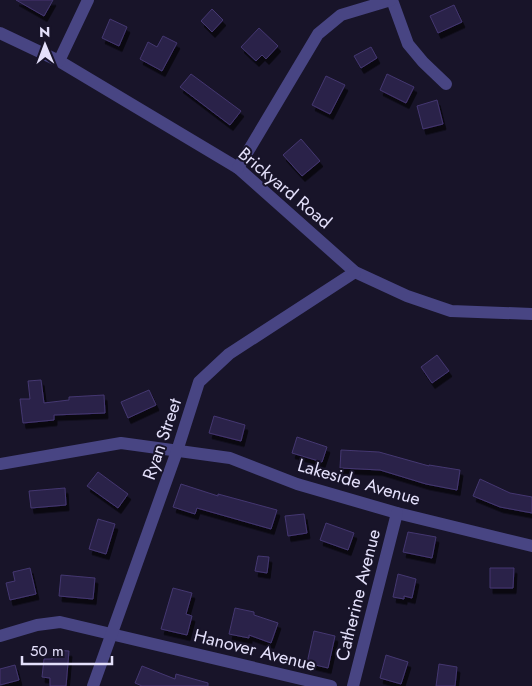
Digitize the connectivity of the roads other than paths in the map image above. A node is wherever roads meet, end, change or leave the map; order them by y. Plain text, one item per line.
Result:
1 (88, 0) edge
2 (391, 0) edge
3 (0, 33) edge
4 (59, 61) junction
5 (446, 84) dead end
6 (238, 168) junction
7 (355, 272) junction
8 (532, 314) edge
9 (177, 451) junction
10 (0, 464) edge
11 (397, 512) junction
12 (532, 546) edge
13 (112, 633) junction
14 (0, 636) edge
15 (93, 686) edge
16 (331, 686) edge
17 (353, 686) edge

1 - 4 street
2 - 5 street
2 - 6 street
3 - 4 street, Brickyard Road
4 - 6 street, Brickyard Road
6 - 7 street, Brickyard Road
7 - 8 street, Brickyard Road
7 - 9 street, Ryan Street
9 - 10 street, Lakeside Avenue
9 - 11 street, Lakeside Avenue
9 - 13 street, Ryan Street
11 - 12 street, Lakeside Avenue
11 - 17 street, Catherine Avenue
13 - 14 street, Hanover Avenue
13 - 15 street, Ryan Street
13 - 16 street, Hanover Avenue

